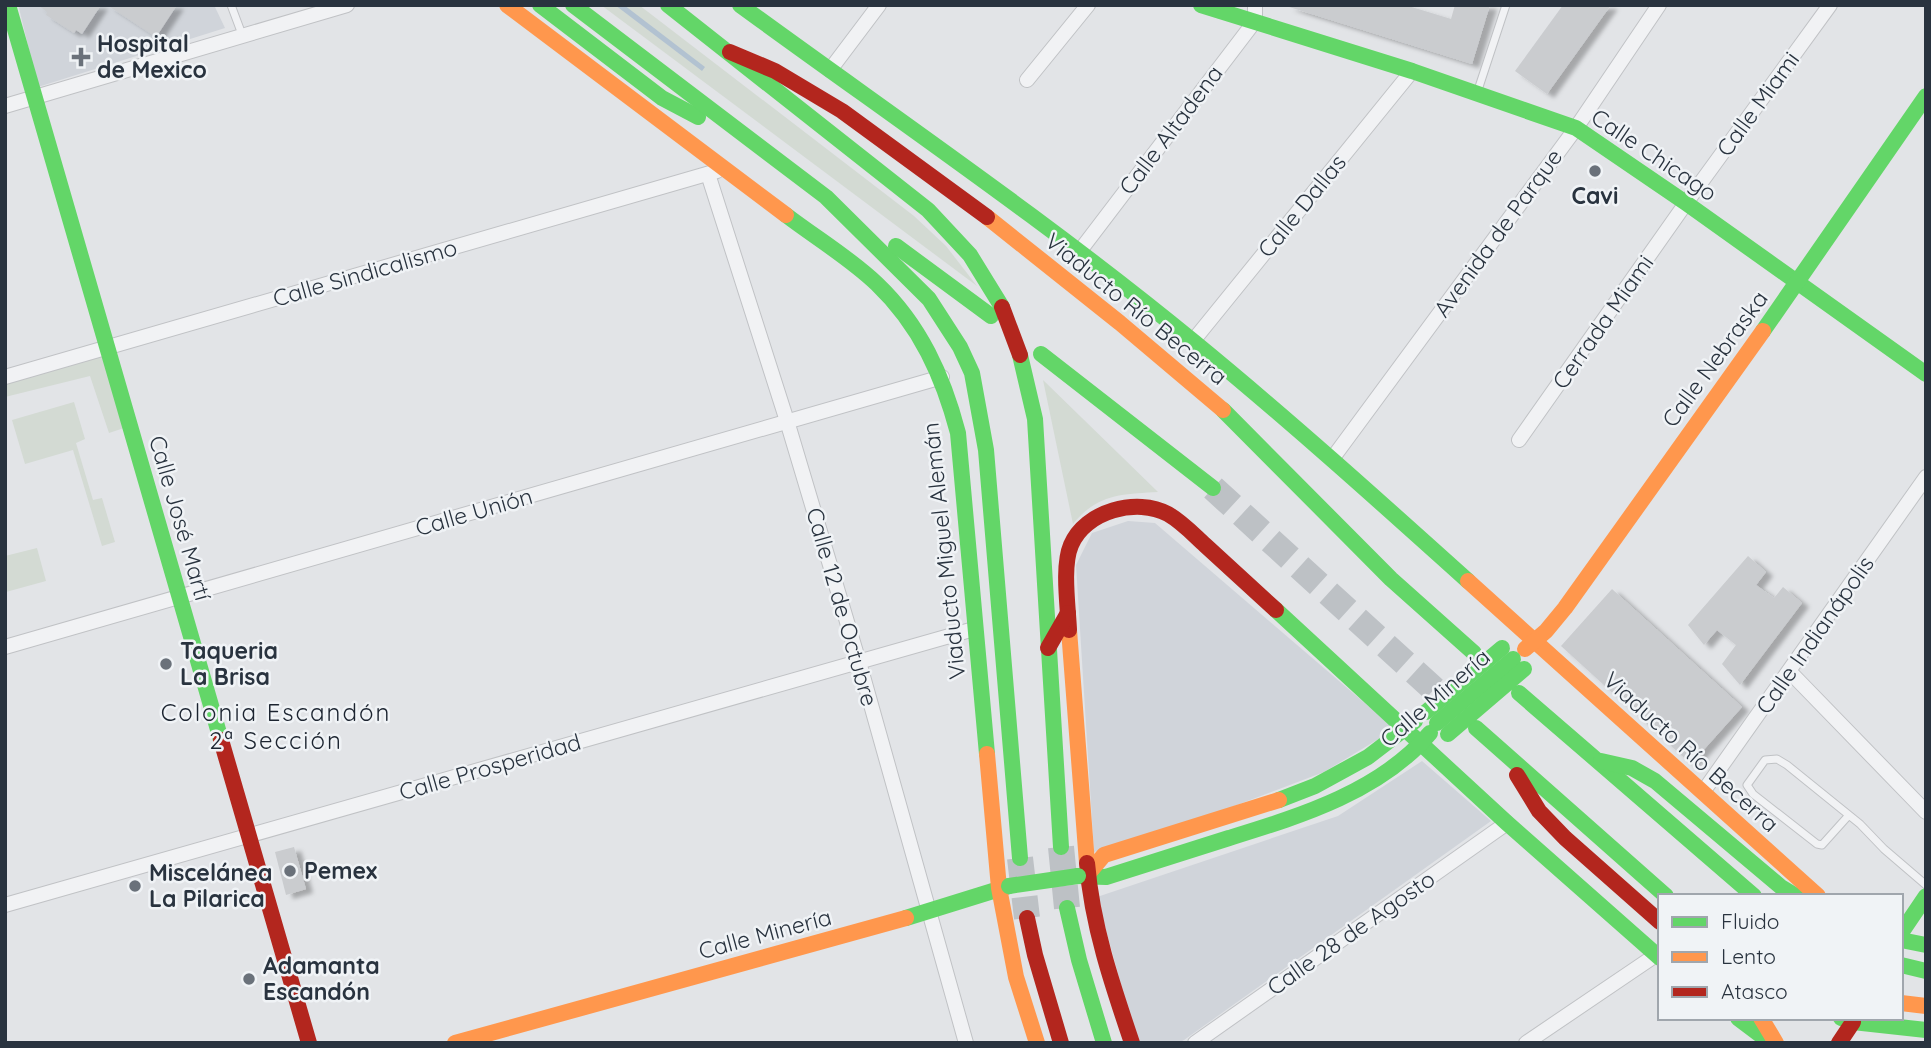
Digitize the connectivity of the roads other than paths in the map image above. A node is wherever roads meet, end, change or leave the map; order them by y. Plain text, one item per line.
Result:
1 (231, 5) edge
2 (347, 5) edge
3 (507, 5) edge
4 (540, 5) edge
5 (573, 5) edge
6 (668, 5) edge
7 (740, 5) edge
8 (879, 5) edge
9 (1088, 5) edge
10 (1201, 5) edge
11 (1506, 5) edge
12 (1660, 5) edge
13 (1830, 5) edge
14 (7, 6) edge
15 (1255, 13) edge
16 (243, 37) junction
17 (730, 52) junction
18 (830, 70) junction
19 (1412, 71) junction
20 (1027, 80) dead end
21 (1477, 93) junction
22 (1926, 96) edge
23 (35, 98) junction
24 (5, 106) edge
25 (1576, 128) junction
26 (742, 135) junction
27 (716, 172) junction
28 (826, 197) junction
29 (1686, 203) junction
30 (1079, 252) junction
31 (1797, 283) junction
32 (996, 312) junction
33 (1193, 341) junction
34 (107, 348) junction
35 (1041, 354) dead end
36 (1926, 374) edge
37 (5, 377) edge
38 (942, 377) junction
39 (787, 422) junction
40 (1519, 440) dead end
41 (1332, 459) junction
42 (1926, 478) edge
43 (1213, 488) tunnel mouth
44 (1043, 566) junction
45 (180, 597) junction
46 (1068, 605) junction
47 (974, 629) junction
48 (1528, 637) junction
49 (5, 647) edge
50 (1048, 648) junction
51 (1474, 653) dead end
52 (1513, 659) junction
53 (859, 662) junction
54 (1558, 664) junction
55 (1790, 672) junction
56 (1519, 693) dead end
57 (1437, 723) junction
58 (1406, 728) junction
59 (1476, 728) dead end
60 (1423, 744) junction
61 (1504, 752) junction
62 (1596, 760) junction
63 (1442, 762) junction
64 (1703, 792) junction
65 (1926, 812) edge
66 (1849, 815) junction
67 (1507, 823) junction
68 (249, 836) junction
69 (1061, 846) tunnel mouth
70 (1020, 858) tunnel mouth
71 (1082, 876) junction
72 (1926, 885) edge
73 (1004, 887) junction
74 (1664, 894) edge
75 (1752, 894) edge
76 (1793, 894) edge
77 (1816, 894) edge
78 (1926, 896) edge
79 (5, 905) edge
80 (1067, 908) tunnel mouth
81 (929, 912) junction
82 (1027, 918) tunnel mouth
83 (1658, 920) edge
84 (1903, 930) edge
85 (1903, 940) edge
86 (1926, 945) edge
87 (1658, 957) edge
88 (1903, 965) edge
89 (1926, 971) edge
90 (1903, 1003) edge
91 (1926, 1006) edge
92 (1741, 1020) edge
93 (1761, 1020) edge
94 (1847, 1020) edge
95 (1926, 1030) edge
96 (309, 1043) edge
97 (455, 1043) edge
98 (966, 1043) edge
99 (1037, 1043) edge
100 (1061, 1043) edge
101 (1104, 1043) edge
102 (1132, 1043) edge
103 (1195, 1043) edge
104 (1526, 1043) edge
105 (1771, 1043) edge
106 (1776, 1043) edge
107 (1839, 1043) edge

1 - 16 lane
2 - 16 street
3 - 27 main road, Viaducto Miguel Alemán
4 - 26 main road
5 - 26 main road
6 - 17 main road
7 - 18 main road
8 - 18 street
9 - 20 street
10 - 15 main road, Calle Chicago
11 - 21 lane
12 - 25 street, Avenida de Parque
13 - 29 street, Calle Miami
14 - 23 main road, Calle José Martí
15 - 19 main road, Calle Chicago
15 - 30 street, Calle Altadena
16 - 23 street
17 - 32 main road
17 - 51 main road, Viaducto Río Becerra
18 - 30 main road
19 - 21 main road, Calle Chicago
19 - 33 street, Calle Dallas
21 - 25 main road, Calle Chicago
22 - 31 main road, Calle Nebraska
23 - 24 street
23 - 34 main road, Calle José Martí
25 - 29 main road, Calle Chicago
25 - 41 street, Avenida de Parque
26 - 28 main road
27 - 34 street, Calle Sindicalismo
27 - 38 main road, Viaducto Miguel Alemán
27 - 39 street, Calle 12 de Octubre
28 - 32 main road
28 - 70 main road
29 - 31 main road, Calle Chicago
29 - 40 street, Cerrada Miami
30 - 33 main road
31 - 36 main road, Calle Chicago
31 - 48 main road, Calle Nebraska
32 - 44 main road, bridge
33 - 41 main road
34 - 37 street, Calle Sindicalismo
34 - 45 main road, Calle José Martí
35 - 43 main road
38 - 39 street, Calle Unión
38 - 47 main road, Viaducto Miguel Alemán
39 - 45 street, Calle Unión
39 - 53 street, Calle 12 de Octubre
41 - 48 main road
42 - 55 street, Calle Indianápolis
44 - 46 main road
44 - 50 main road
45 - 49 street, Calle Unión
45 - 68 main road, Calle José Martí
46 - 50 main road
46 - 58 main road
46 - 71 main road
47 - 53 street, Calle Prosperidad
47 - 73 main road, Viaducto Miguel Alemán
48 - 52 main road, Calle Minería
48 - 54 main road, Viaducto Río Becerra
50 - 69 main road
52 - 54 main road
52 - 57 main road, Calle Minería, bridge
53 - 68 street, Calle Prosperidad
53 - 81 street, Calle 12 de Octubre
54 - 64 main road, Viaducto Río Becerra
55 - 64 street, Calle Indianápolis
55 - 65 street
56 - 62 main road
57 - 58 main road, Calle Minería
57 - 60 main road, Calle Minería
57 - 63 main road
58 - 60 main road
58 - 71 main road, Calle Minería
59 - 61 main road
60 - 63 main road
60 - 71 main road, Calle Minería
61 - 74 main road
61 - 83 main road
62 - 75 main road
62 - 76 main road
63 - 67 main road
64 - 77 main road, Viaducto Río Becerra
66 - 66 lane
66 - 72 lane
67 - 87 main road
67 - 103 street, Calle 28 de Agosto
68 - 79 street, Calle Prosperidad
68 - 96 main road, Calle José Martí
71 - 73 main road, Calle Minería, bridge
71 - 102 main road
73 - 81 main road, Calle Minería
73 - 99 main road, Viaducto Miguel Alemán
78 - 84 main road
80 - 101 main road
81 - 97 main road, Calle Minería
81 - 98 street, Calle 12 de Octubre
82 - 100 main road
85 - 86 main road
87 - 104 street
88 - 89 main road
90 - 91 main road
92 - 105 main road
93 - 106 main road
94 - 95 main road
94 - 107 main road

